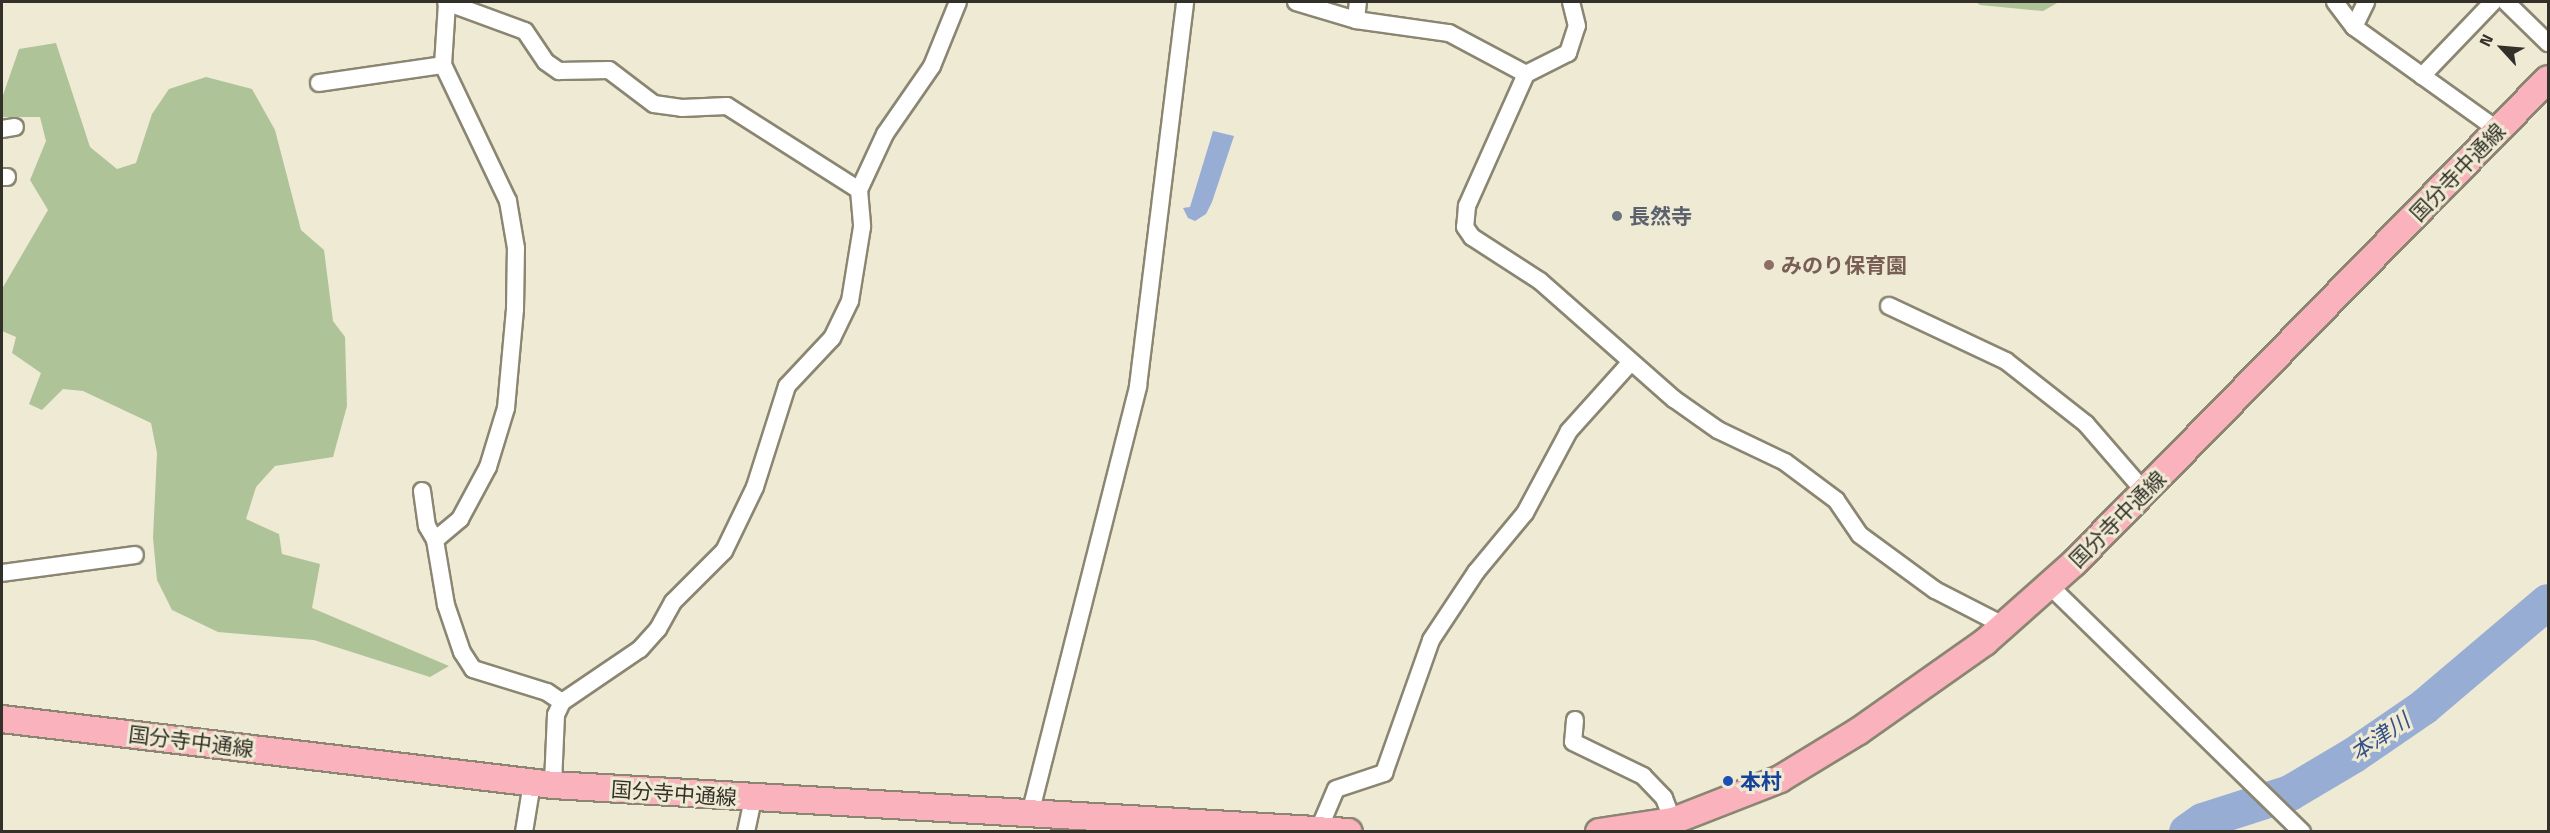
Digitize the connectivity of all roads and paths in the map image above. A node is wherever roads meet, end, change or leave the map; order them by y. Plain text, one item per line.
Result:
1 (446, 2) edge
2 (958, 2) edge
3 (1185, 2) edge
4 (1296, 2) edge
5 (1358, 2) edge
6 (1571, 2) edge
7 (2336, 2) edge
8 (2366, 2) edge
9 (2493, 2) edge
10 (2506, 2) edge
11 (1356, 20) junction
12 (2354, 27) junction
13 (2548, 43) edge
14 (443, 65) junction
15 (1526, 74) junction
16 (2422, 76) junction
17 (2548, 79) edge
18 (319, 83) dead end
19 (2498, 130) junction
20 (859, 190) junction
21 (1889, 306) dead end
22 (1630, 363) junction
23 (422, 491) dead end
24 (2144, 491) junction
25 (435, 540) junction
26 (135, 555) dead end
27 (2, 573) edge
28 (2050, 586) junction
29 (2005, 626) junction
30 (562, 702) junction
31 (2, 715) edge
32 (1575, 720) dead end
33 (542, 784) junction
34 (753, 798) junction
35 (1031, 810) junction
36 (1673, 821) junction
37 (1319, 829) junction
38 (524, 831) edge
39 (746, 831) edge
40 (1349, 831) edge
41 (1599, 831) edge
42 (2302, 831) edge

1 - 14 street
1 - 20 street
2 - 20 street
3 - 35 street
4 - 11 street
5 - 11 street
6 - 15 street
7 - 12 street
8 - 12 street
9 - 16 street
10 - 13 street
11 - 15 street
12 - 16 street
14 - 18 street
14 - 25 street
15 - 22 street
16 - 19 street
17 - 19 main road, 国分寺中通線
19 - 24 main road, 国分寺中通線
20 - 30 street
21 - 24 street
22 - 29 street
22 - 37 street
23 - 25 street
24 - 28 main road, 国分寺中通線
25 - 30 street
26 - 27 street
28 - 29 main road, 国分寺中通線
28 - 42 street
29 - 36 main road, 国分寺中通線
30 - 33 street
31 - 33 main road, 国分寺中通線
32 - 36 street
33 - 34 main road, 国分寺中通線
33 - 38 street
34 - 35 main road, 国分寺中通線
34 - 39 street
35 - 37 main road, 国分寺中通線
36 - 41 main road, 国分寺中通線
37 - 40 main road, 国分寺中通線

